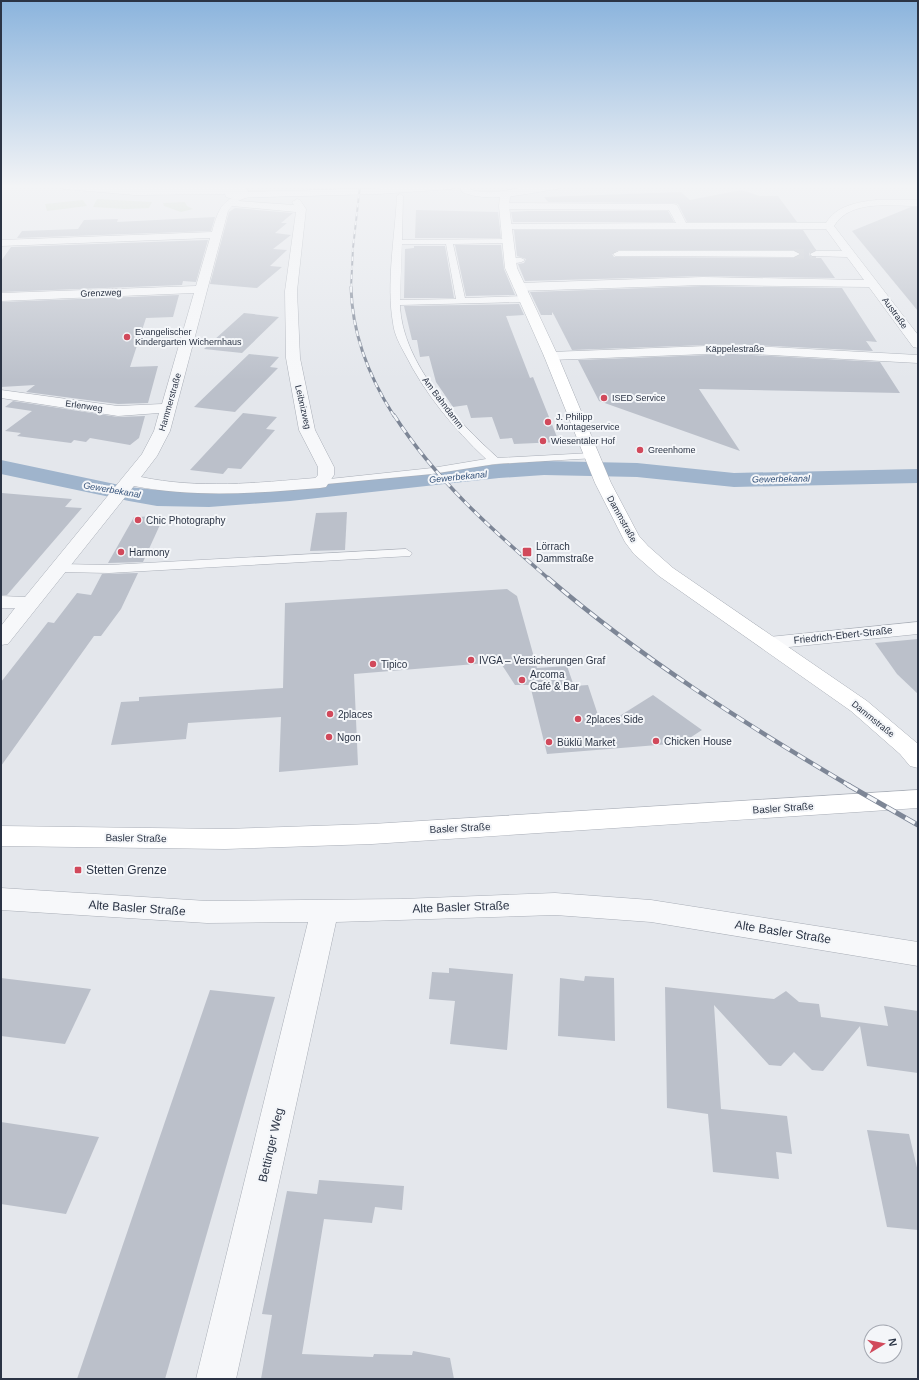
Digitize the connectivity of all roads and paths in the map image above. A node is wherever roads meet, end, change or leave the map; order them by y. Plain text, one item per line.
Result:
1 (211, 250) edge
2 (295, 250) edge
3 (397, 250) edge
4 (451, 250) edge
5 (508, 250) edge
6 (847, 250) edge
7 (619, 254) dead end
8 (794, 254) tunnel mouth
9 (816, 254) tunnel mouth
10 (850, 254) junction
11 (509, 260) junction
12 (521, 260) dead end
13 (873, 284) junction
14 (519, 286) junction
15 (202, 289) junction
16 (1, 297) edge
17 (525, 299) junction
18 (461, 301) junction
19 (396, 303) junction
20 (918, 344) edge
21 (551, 356) junction
22 (918, 359) edge
23 (1, 394) edge
24 (168, 408) junction
25 (591, 456) junction
26 (495, 461) junction
27 (129, 482) junction
28 (320, 483) junction
29 (406, 553) dead end
30 (60, 568) junction
31 (1, 602) edge
32 (30, 604) junction
33 (918, 628) edge
34 (1, 639) edge
35 (769, 643) junction
36 (918, 760) edge
37 (918, 799) edge
38 (1, 836) edge
39 (1, 899) edge
40 (325, 911) junction
41 (918, 954) edge
42 (216, 1379) edge

1 - 15 street, Hammerstraße
2 - 28 street, Leibnizweg
3 - 19 lane, Am Bahndamm
4 - 18 lane
5 - 11 main road, Dammstraße
6 - 10 street, Austraße
7 - 8 street
9 - 10 street
10 - 13 street, Austraße
11 - 12 lane
11 - 14 main road, Dammstraße
13 - 14 street
13 - 20 street, Austraße
14 - 17 main road, Dammstraße
15 - 16 street, Grenzweg
15 - 24 street, Hammerstraße
17 - 18 lane
17 - 21 main road, Dammstraße
18 - 19 lane
19 - 26 lane, Am Bahndamm
21 - 22 street, Käppelestraße
21 - 25 main road, Dammstraße
23 - 24 street, Erlenweg
24 - 27 street, Hammerstraße
25 - 26 lane
25 - 35 main road, Dammstraße
26 - 28 lane
27 - 28 street
27 - 30 street, Hammerstraße
29 - 30 lane
30 - 32 street, Hammerstraße
31 - 32 street
32 - 34 street, Hammerstraße
33 - 35 street, Friedrich-Ebert-Straße
35 - 36 main road, Dammstraße
37 - 38 main road, Basler Straße
39 - 40 street, Alte Basler Straße
40 - 41 street, Alte Basler Straße
40 - 42 street, Bettinger Weg

